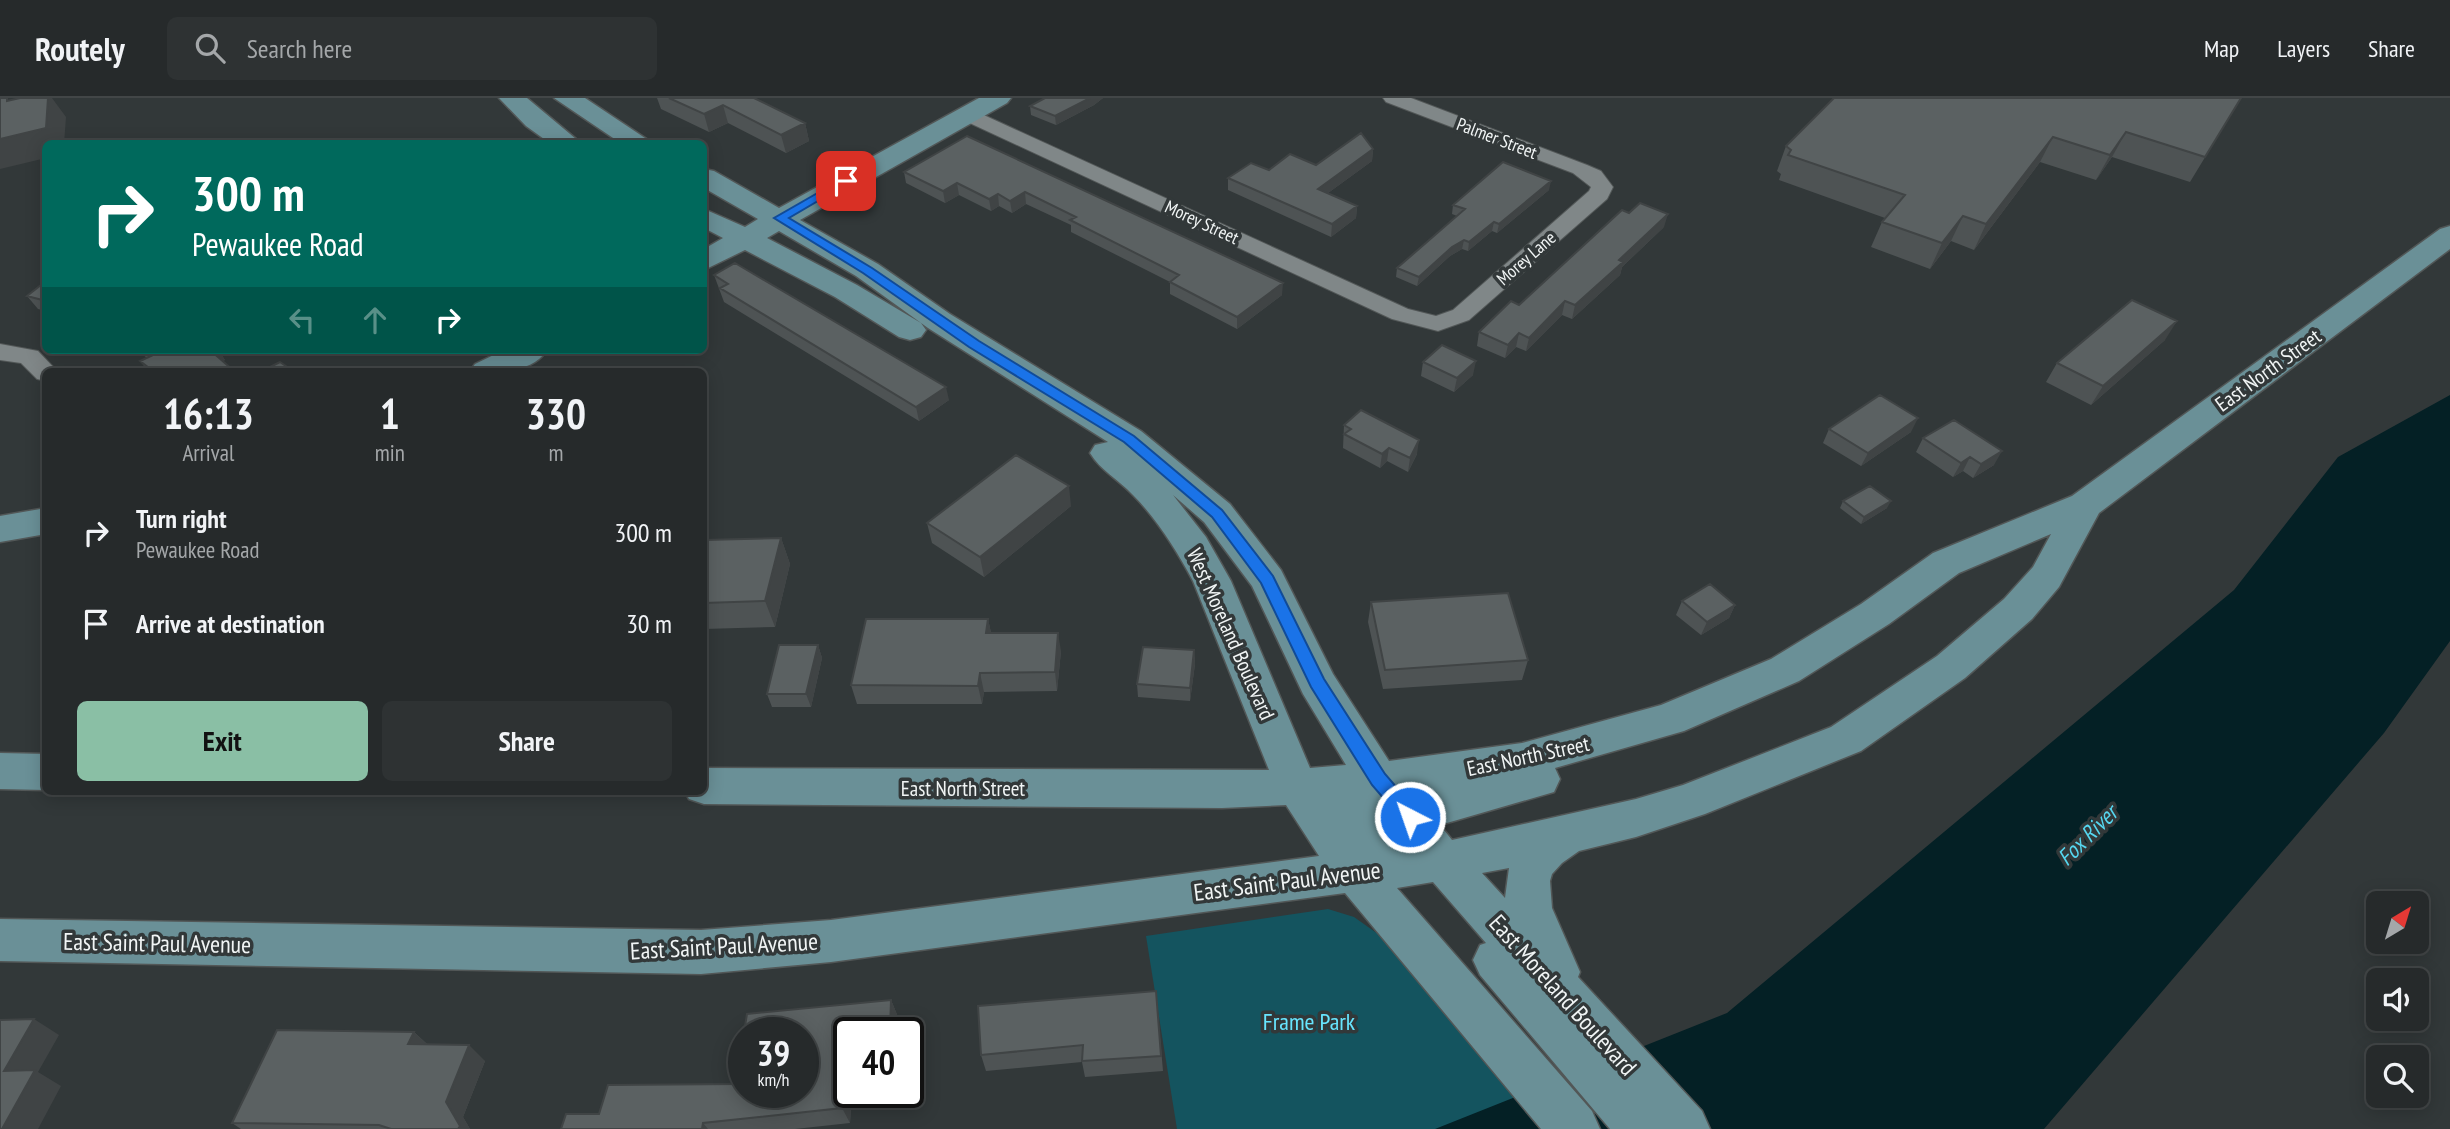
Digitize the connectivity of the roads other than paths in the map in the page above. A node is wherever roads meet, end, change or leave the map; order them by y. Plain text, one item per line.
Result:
1 (567, 98) edge
2 (998, 98) edge
3 (1393, 98) edge
4 (517, 99) edge
5 (968, 115) junction
6 (564, 140) edge
7 (635, 140) edge
8 (707, 179) edge
9 (1599, 181) joint
10 (780, 218) junction
11 (707, 219) edge
12 (2450, 235) edge
13 (744, 239) junction
14 (707, 259) edge
15 (1438, 324) joint
16 (0, 352) edge
17 (522, 354) edge
18 (492, 368) edge
19 (42, 369) edge
20 (2085, 505) junction
21 (42, 522) edge
22 (0, 528) edge
23 (1838, 637) junction
24 (0, 771) edge
25 (42, 772) edge
26 (1378, 780) junction
27 (707, 786) edge
28 (1297, 787) junction
29 (1396, 825) junction
30 (1566, 835) junction
31 (1429, 864) junction
32 (1354, 872) junction
33 (0, 940) edge
34 (1566, 1020) junction
35 (1574, 1129) edge
36 (1643, 1129) edge
37 (1684, 1129) edge

1 - 7 main road
2 - 5 main road
3 - 9 street, Palmer Street
4 - 6 main road
5 - 10 main road
5 - 15 street, Morey Street
8 - 10 main road, West Moreland Boulevard
9 - 15 street, Morey Lane
10 - 13 main road
10 - 26 main road, West Moreland Boulevard
11 - 13 main road, West Moreland Boulevard
12 - 20 main road, East North Street
13 - 14 main road
13 - 28 main road, West Moreland Boulevard
16 - 19 street
17 - 18 main road
20 - 23 main road, East North Street
20 - 30 main road, East North Street
21 - 22 main road
23 - 26 main road, East North Street
23 - 29 main road
24 - 25 main road
26 - 28 main road, East North Street
26 - 29 main road, West Moreland Boulevard
27 - 28 main road, East North Street
28 - 29 main road
28 - 32 main road, West Moreland Boulevard
29 - 31 main road
29 - 32 main road
30 - 31 main road, East North Street
30 - 34 main road
31 - 32 main road, East Saint Paul Avenue
31 - 34 main road
32 - 33 main road, East Saint Paul Avenue
32 - 35 main road, West Moreland Boulevard
34 - 36 main road
34 - 37 main road, East Moreland Boulevard

